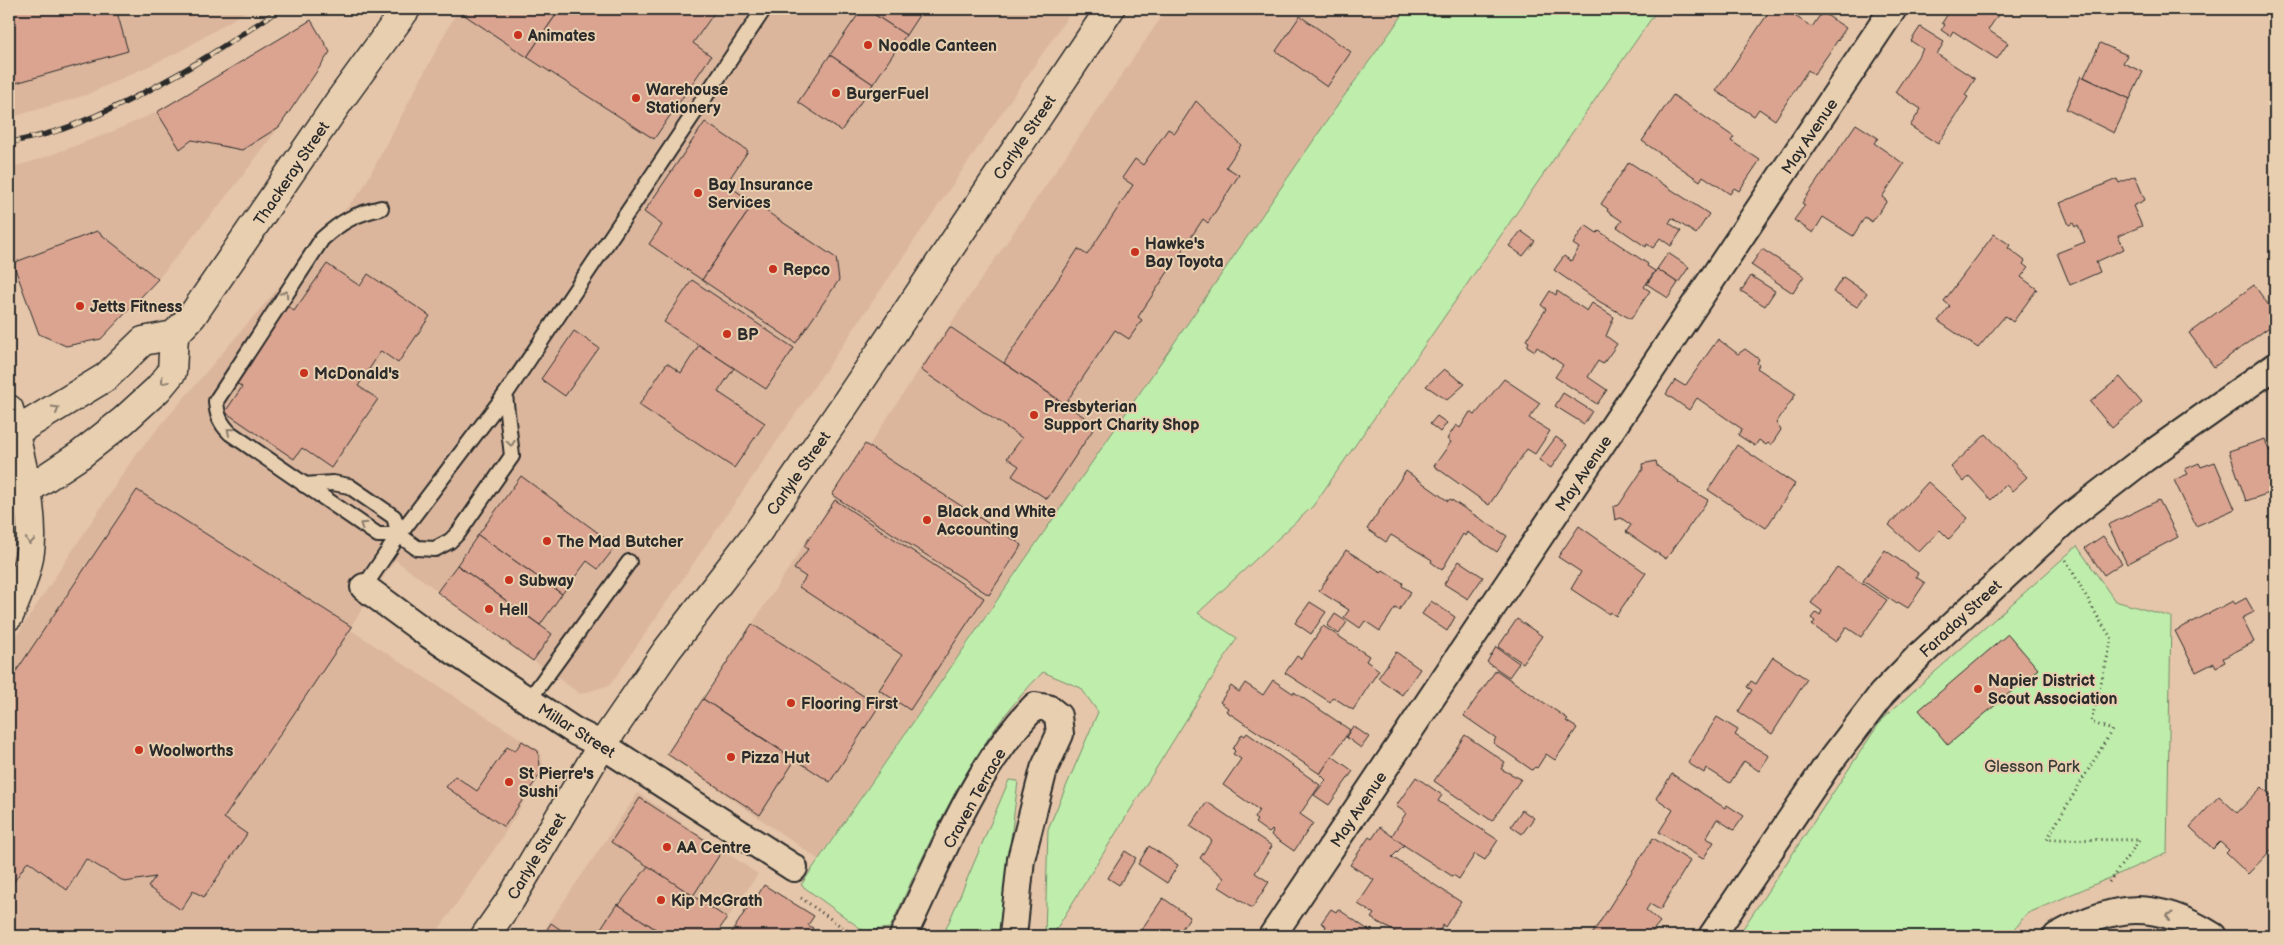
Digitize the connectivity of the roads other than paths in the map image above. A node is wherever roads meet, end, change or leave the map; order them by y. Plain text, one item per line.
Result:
1 (406, 9) edge
2 (764, 9) edge
3 (1110, 9) edge
4 (1893, 9) edge
5 (381, 208) dead end
6 (174, 335) junction
7 (2275, 366) edge
8 (505, 395) junction
9 (11, 426) edge
10 (304, 485) junction
11 (17, 497) edge
12 (399, 535) junction
13 (629, 562) dead end
14 (364, 587) joint
15 (9, 616) edge
16 (529, 700) junction
17 (602, 745) junction
18 (794, 868) dead end
19 (485, 936) edge
20 (903, 936) edge
21 (1013, 936) edge
22 (1272, 936) edge
23 (1712, 936) edge
24 (2057, 936) edge
25 (2213, 936) edge

1 - 6 main road, Thackeray Street
2 - 8 lane
3 - 17 main road, Carlyle Street
4 - 22 street, May Avenue
10 -> 5 lane
9 -> 6 main road
6 -> 11 main road
7 - 23 street, Faraday Street
8 - 12 lane
8 -> 12 lane
9 - 11 main road
12 -> 10 lane
10 - 12 lane
11 -> 15 main road
12 - 14 lane
13 - 16 lane
14 - 16 street, Millar Street
16 - 17 street, Millar Street
17 - 18 street, Millar Street
17 - 19 main road, Carlyle Street
20 - 21 street, Craven Terrace
25 -> 24 street

